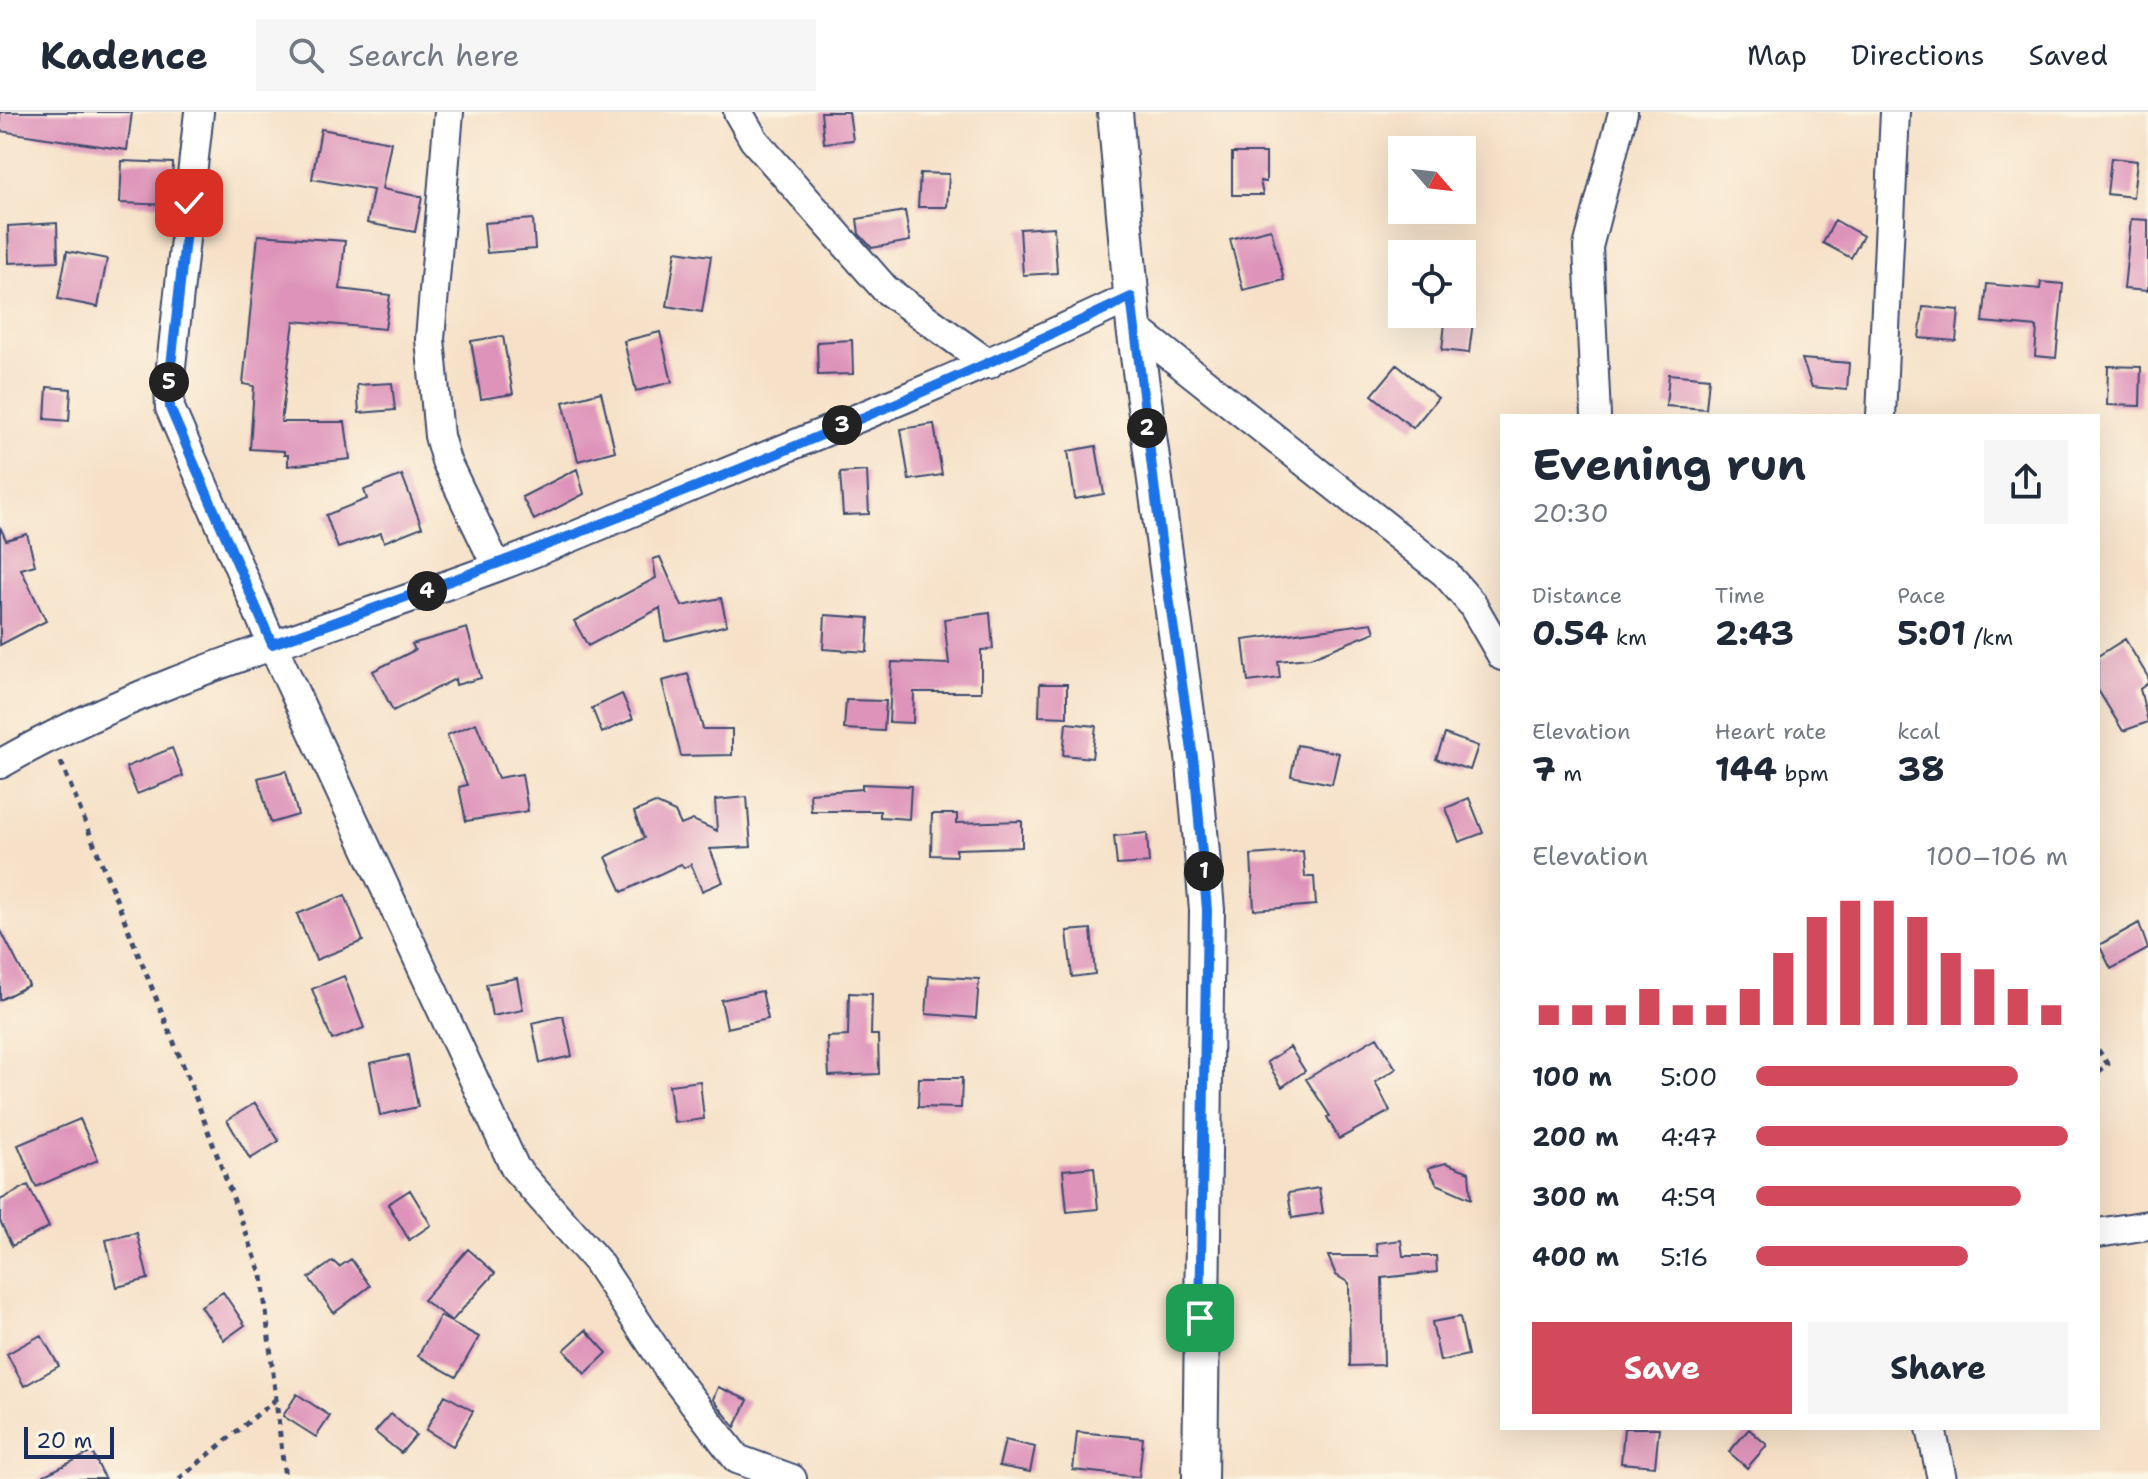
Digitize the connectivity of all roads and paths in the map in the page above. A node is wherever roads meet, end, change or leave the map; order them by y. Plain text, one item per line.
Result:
1 (199, 112) edge
2 (449, 112) edge
3 (738, 112) edge
4 (1115, 112) edge
5 (1623, 112) edge
6 (1895, 112) edge
7 (1133, 312) junction
8 (989, 364) junction
9 (1596, 414) edge
10 (1881, 414) edge
11 (497, 567) junction
12 (272, 644) junction
13 (1500, 653) edge
14 (51, 735) junction
15 (0, 764) edge
16 (2100, 1053) edge
17 (2100, 1070) edge
18 (2142, 1232) edge
19 (2100, 1233) edge
20 (276, 1399) junction
21 (1931, 1430) edge
22 (179, 1479) edge
23 (285, 1479) edge
24 (792, 1479) edge
25 (1200, 1479) edge
26 (1942, 1479) edge

1 - 12 street
2 - 11 street
3 - 8 street
4 - 7 street
5 - 9 street
6 - 10 street
7 - 8 street
7 - 13 street
7 - 25 street
8 - 11 street
11 - 12 street
12 - 14 street
12 - 24 street
14 - 15 street
14 - 20 path
16 - 17 path
18 - 19 street
20 - 22 path
20 - 23 path
21 - 26 street

